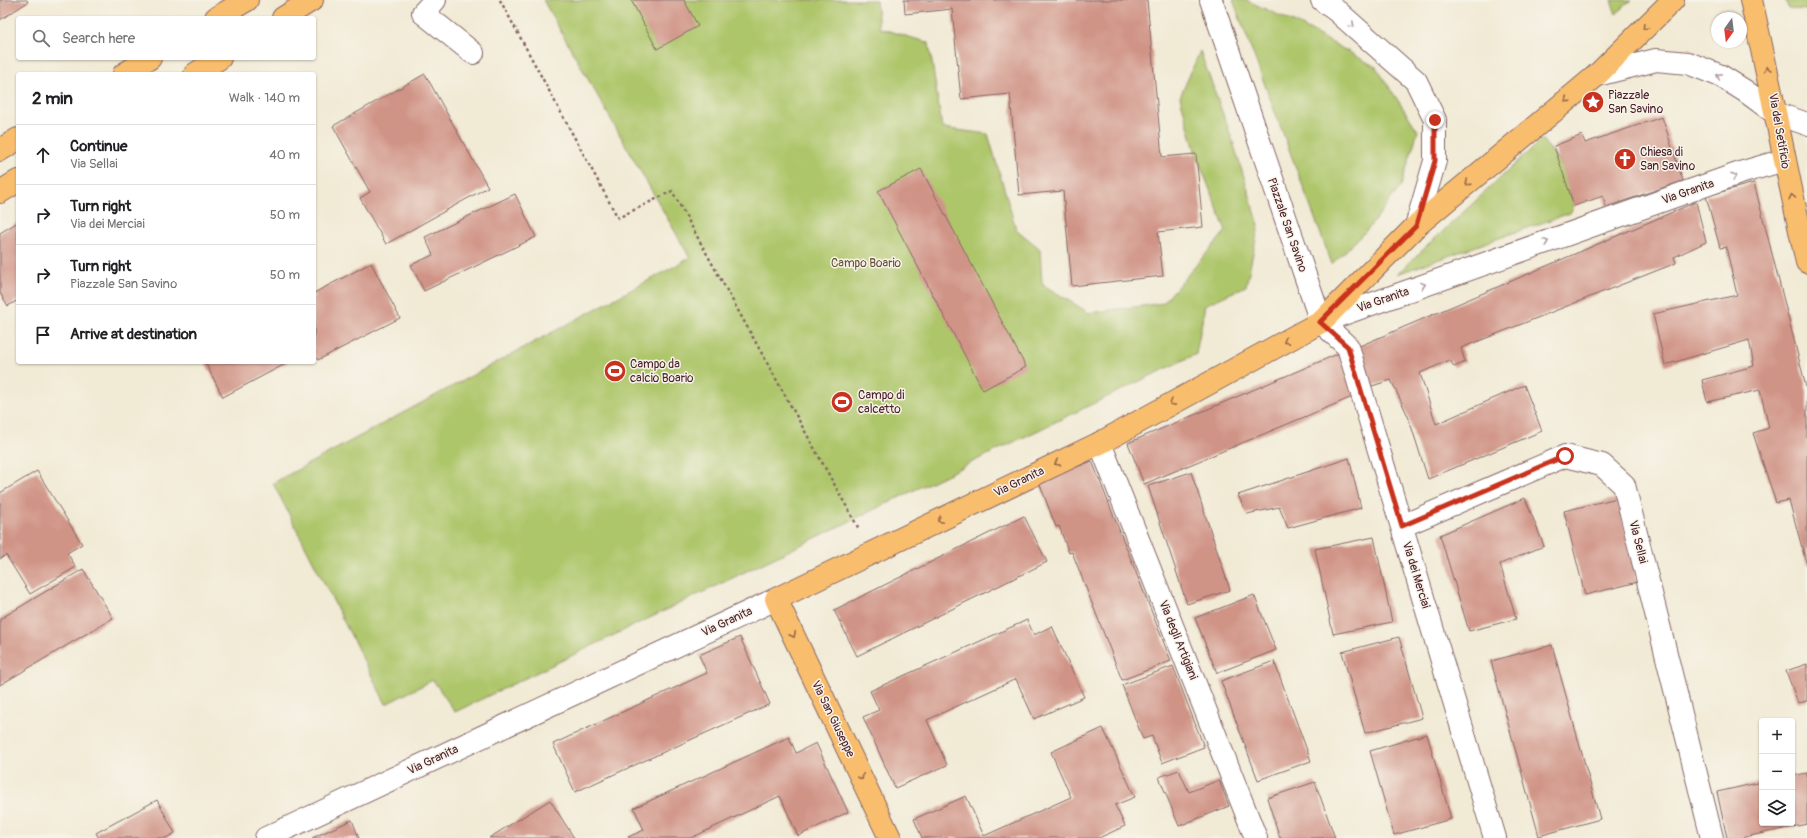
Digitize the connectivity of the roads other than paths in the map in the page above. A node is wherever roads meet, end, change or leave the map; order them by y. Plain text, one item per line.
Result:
1 (247, 0) edge
2 (312, 0) edge
3 (435, 0) edge
4 (1211, 0) edge
5 (1322, 0) edge
6 (1673, 0) edge
7 (1751, 0) edge
8 (219, 16) edge
9 (286, 16) edge
10 (473, 53) dead end
11 (147, 60) edge
12 (217, 60) edge
13 (127, 72) edge
14 (198, 72) edge
15 (1597, 75) junction
16 (1775, 113) junction
17 (1807, 124) edge
18 (16, 140) edge
19 (0, 150) edge
20 (1784, 160) junction
21 (16, 182) edge
22 (0, 192) edge
23 (1416, 226) junction
24 (1807, 262) edge
25 (1320, 322) junction
26 (1100, 443) junction
27 (1402, 526) junction
28 (776, 599) junction
29 (266, 838) edge
30 (890, 838) edge
31 (1256, 838) edge
32 (1495, 838) edge
33 (1712, 838) edge

1 - 8 main road
2 - 9 main road
3 - 10 street
4 - 25 street, Piazzale San Savino
5 -> 23 street
6 -> 15 main road
16 -> 7 main road, Via del Setificio
11 - 13 main road
12 - 14 main road
16 -> 15 street
15 -> 23 main road
16 - 17 street
16 - 20 main road, Via del Setificio
18 - 19 main road
24 -> 20 main road, Via del Setificio
25 -> 20 street, Via Granita
21 - 22 main road
23 - 25 main road
25 -> 26 main road, Via Granita
25 - 27 street, Via dei Merciai
26 -> 28 main road, Via Granita
26 - 31 street, Via degli Artigiani
27 - 32 street, Via dei Merciai
27 - 33 street, Via Sellai
28 - 29 street, Via Granita
28 -> 30 main road, Via San Giuseppe

